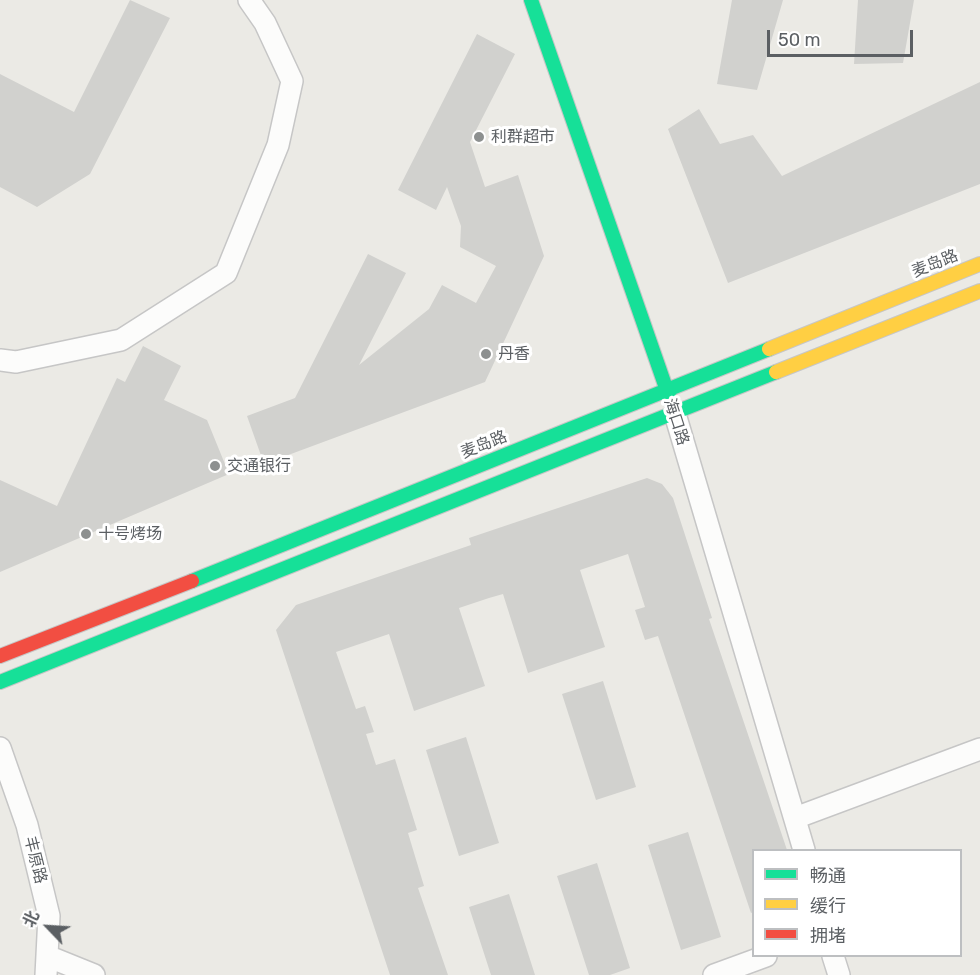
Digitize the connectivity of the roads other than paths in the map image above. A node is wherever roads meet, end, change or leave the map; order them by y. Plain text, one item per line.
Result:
1 (249, 0) edge
2 (531, 0) edge
3 (980, 264) edge
4 (980, 291) edge
5 (0, 360) edge
6 (666, 391) junction
7 (675, 414) junction
8 (0, 656) edge
9 (0, 682) edge
10 (0, 748) edge
11 (980, 749) edge
12 (795, 818) junction
13 (804, 849) edge
14 (763, 957) edge
15 (833, 957) edge
16 (46, 966) edge
17 (94, 975) edge
18 (714, 975) edge
19 (838, 975) edge

1 - 5 street
2 - 6 main road, 海口路
3 - 6 main road, 麦岛路
4 - 7 main road
6 - 7 main road, 海口路
6 - 8 main road, 麦岛路
7 - 9 main road
7 - 12 street, 海口路
10 - 16 street, 丰原路
11 - 12 street
12 - 13 street, 海口路
14 - 18 street
15 - 19 street
16 - 17 street

